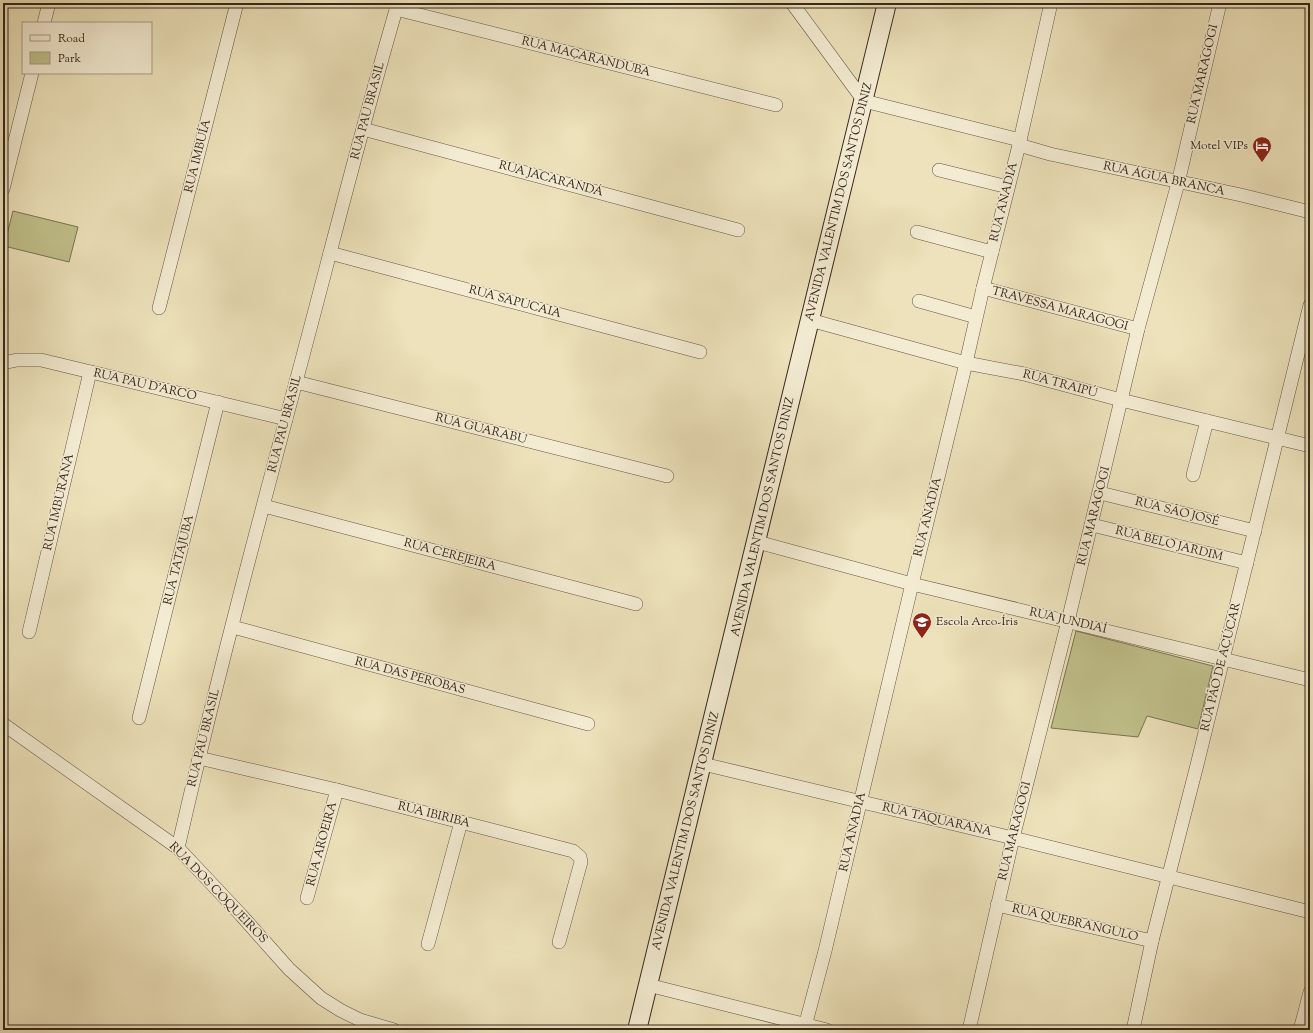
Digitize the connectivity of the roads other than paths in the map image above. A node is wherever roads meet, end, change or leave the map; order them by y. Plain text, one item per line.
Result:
1 (49, 3) edge
2 (236, 3) edge
3 (792, 3) edge
4 (887, 3) edge
5 (1051, 3) edge
6 (1220, 3) edge
7 (397, 6) edge
8 (44, 22) edge
9 (32, 74) edge
10 (864, 101) junction
11 (776, 105) dead end
12 (363, 129) junction
13 (1019, 142) junction
14 (939, 170) dead end
15 (1178, 182) junction
16 (1008, 188) junction
17 (3, 189) edge
18 (1310, 212) edge
19 (738, 230) dead end
20 (916, 232) dead end
21 (992, 252) junction
22 (330, 253) junction
23 (983, 288) junction
24 (919, 301) dead end
25 (1310, 305) edge
26 (159, 308) dead end
27 (976, 317) junction
28 (810, 320) junction
29 (1138, 329) junction
30 (1306, 339) edge
31 (700, 352) dead end
32 (966, 362) junction
33 (3, 363) edge
34 (90, 372) junction
35 (296, 382) junction
36 (1121, 400) junction
37 (218, 402) junction
38 (286, 419) junction
39 (1206, 421) junction
40 (1278, 438) junction
41 (1310, 446) edge
42 (1193, 475) dead end
43 (667, 476) dead end
44 (1100, 492) junction
45 (264, 506) junction
46 (1092, 525) junction
47 (1255, 531) junction
48 (756, 542) junction
49 (1247, 563) junction
50 (912, 584) junction
51 (636, 604) dead end
52 (1068, 621) junction
53 (233, 627) junction
54 (29, 632) dead end
55 (1223, 658) junction
56 (1310, 680) edge
57 (140, 718) dead end
58 (3, 724) edge
59 (588, 724) dead end
60 (199, 758) junction
61 (703, 764) junction
62 (337, 790) junction
63 (860, 802) junction
64 (461, 822) junction
65 (1013, 838) junction
66 (178, 848) junction
67 (1169, 877) junction
68 (307, 898) dead end
69 (997, 905) junction
70 (1310, 912) edge
71 (1152, 941) junction
72 (559, 942) dead end
73 (428, 944) dead end
74 (648, 985) junction
75 (1310, 992) edge
76 (805, 1027) edge
77 (394, 1030) edge
78 (638, 1030) edge
79 (827, 1030) edge
80 (969, 1030) edge
81 (1133, 1030) edge
82 (1300, 1030) edge

1 - 8 street
2 - 26 street, RUA IMBUÍA
3 - 10 street
4 - 10 street, AVENIDA VALENTIM DOS SANTOS DINIZ
5 - 13 street, RUA ANADIA
6 - 15 street, RUA MARAGOGI
7 - 11 street, RUA MAÇARANDUBA
7 - 12 street, RUA PAU BRASIL
9 - 17 street
10 - 13 street, RUA ÁGUA BRANCA
10 - 28 street, AVENIDA VALENTIM DOS SANTOS DINIZ
12 - 19 street, RUA JACARANDÁ
12 - 22 street, RUA PAU BRASIL
13 - 15 street, RUA ÁGUA BRANCA
13 - 16 street, RUA ANADIA
14 - 16 street
15 - 18 street, RUA ÁGUA BRANCA
15 - 29 street, RUA MARAGOGI
16 - 21 street, RUA ANADIA
20 - 21 street
21 - 23 street, RUA ANADIA
22 - 31 street, RUA SAPUCAIA
22 - 35 street, RUA PAU BRASIL
23 - 27 street, RUA ANADIA
23 - 29 street, TRAVESSA MARAGOGI
24 - 27 street
25 - 30 street, RUA PÃO DE AÇÚCAR
27 - 32 street, RUA ANADIA
28 - 32 street, RUA TRAIPÚ
28 - 48 street, AVENIDA VALENTIM DOS SANTOS DINIZ
29 - 36 street, RUA MARAGOGI
30 - 40 street, RUA PÃO DE AÇÚCAR
32 - 36 street, RUA TRAIPÚ
32 - 50 street, RUA ANADIA
33 - 34 street, RUA PAU D'ARCO
34 - 37 street, RUA PAU D'ARCO
34 - 54 street, RUA IMBURANA
35 - 38 street, RUA PAU BRASIL
35 - 43 street, RUA GUARABU
36 - 39 street, RUA TRAIPÚ
36 - 44 street, RUA MARAGOGI
37 - 38 street, RUA PAU D'ARCO
37 - 57 street, RUA TATAJUBA
38 - 45 street, RUA PAU BRASIL
39 - 40 street, RUA TRAIPÚ
39 - 42 street
40 - 41 street, RUA TRAIPÚ
40 - 47 street, RUA PÃO DE AÇÚCAR
44 - 46 street, RUA MARAGOGI
44 - 47 street, RUA SÃO JOSÉ
45 - 51 street, RUA CEREJEIRA
45 - 53 street, RUA PAU BRASIL
46 - 49 street, RUA BELO JARDIM
46 - 52 street, RUA MARAGOGI
47 - 49 street, RUA PÃO DE AÇÚCAR
48 - 50 street, RUA JUNDIAÍ
48 - 61 street, AVENIDA VALENTIM DOS SANTOS DINIZ
49 - 55 street, RUA PÃO DE AÇÚCAR
50 - 52 street, RUA JUNDIAÍ
50 - 63 street, RUA ANADIA
52 - 55 street, RUA JUNDIAÍ
52 - 65 street, RUA MARAGOGI
53 - 59 street, RUA DAS PEROBAS
53 - 60 street, RUA PAU BRASIL
55 - 56 street, RUA JUNDIAÍ
55 - 67 street, RUA PÃO DE AÇÚCAR
58 - 66 street, RUA DOS COQUEIROS
60 - 62 street, RUA IBIRIBA
60 - 66 street, RUA PAU BRASIL
61 - 63 street, RUA TAQUARANA
61 - 74 street, AVENIDA VALENTIM DOS SANTOS DINIZ
62 - 64 street, RUA IBIRIBA
62 - 68 street, RUA AROEIRA
63 - 65 street, RUA TAQUARANA
63 - 76 street, RUA ANADIA
64 - 72 street, RUA IBIRIBA
64 - 73 street
65 - 67 street, RUA TAQUARANA
65 - 69 street, RUA MARAGOGI
66 - 77 street, RUA DOS COQUEIROS
67 - 70 street, RUA TAQUARANA
67 - 71 street, RUA PÃO DE AÇÚCAR
69 - 71 street, RUA QUEBRANGULO
69 - 80 street, RUA MARAGOGI
71 - 81 street, RUA PÃO DE AÇÚCAR
74 - 76 street
74 - 78 street, AVENIDA VALENTIM DOS SANTOS DINIZ
75 - 82 street
76 - 79 street

